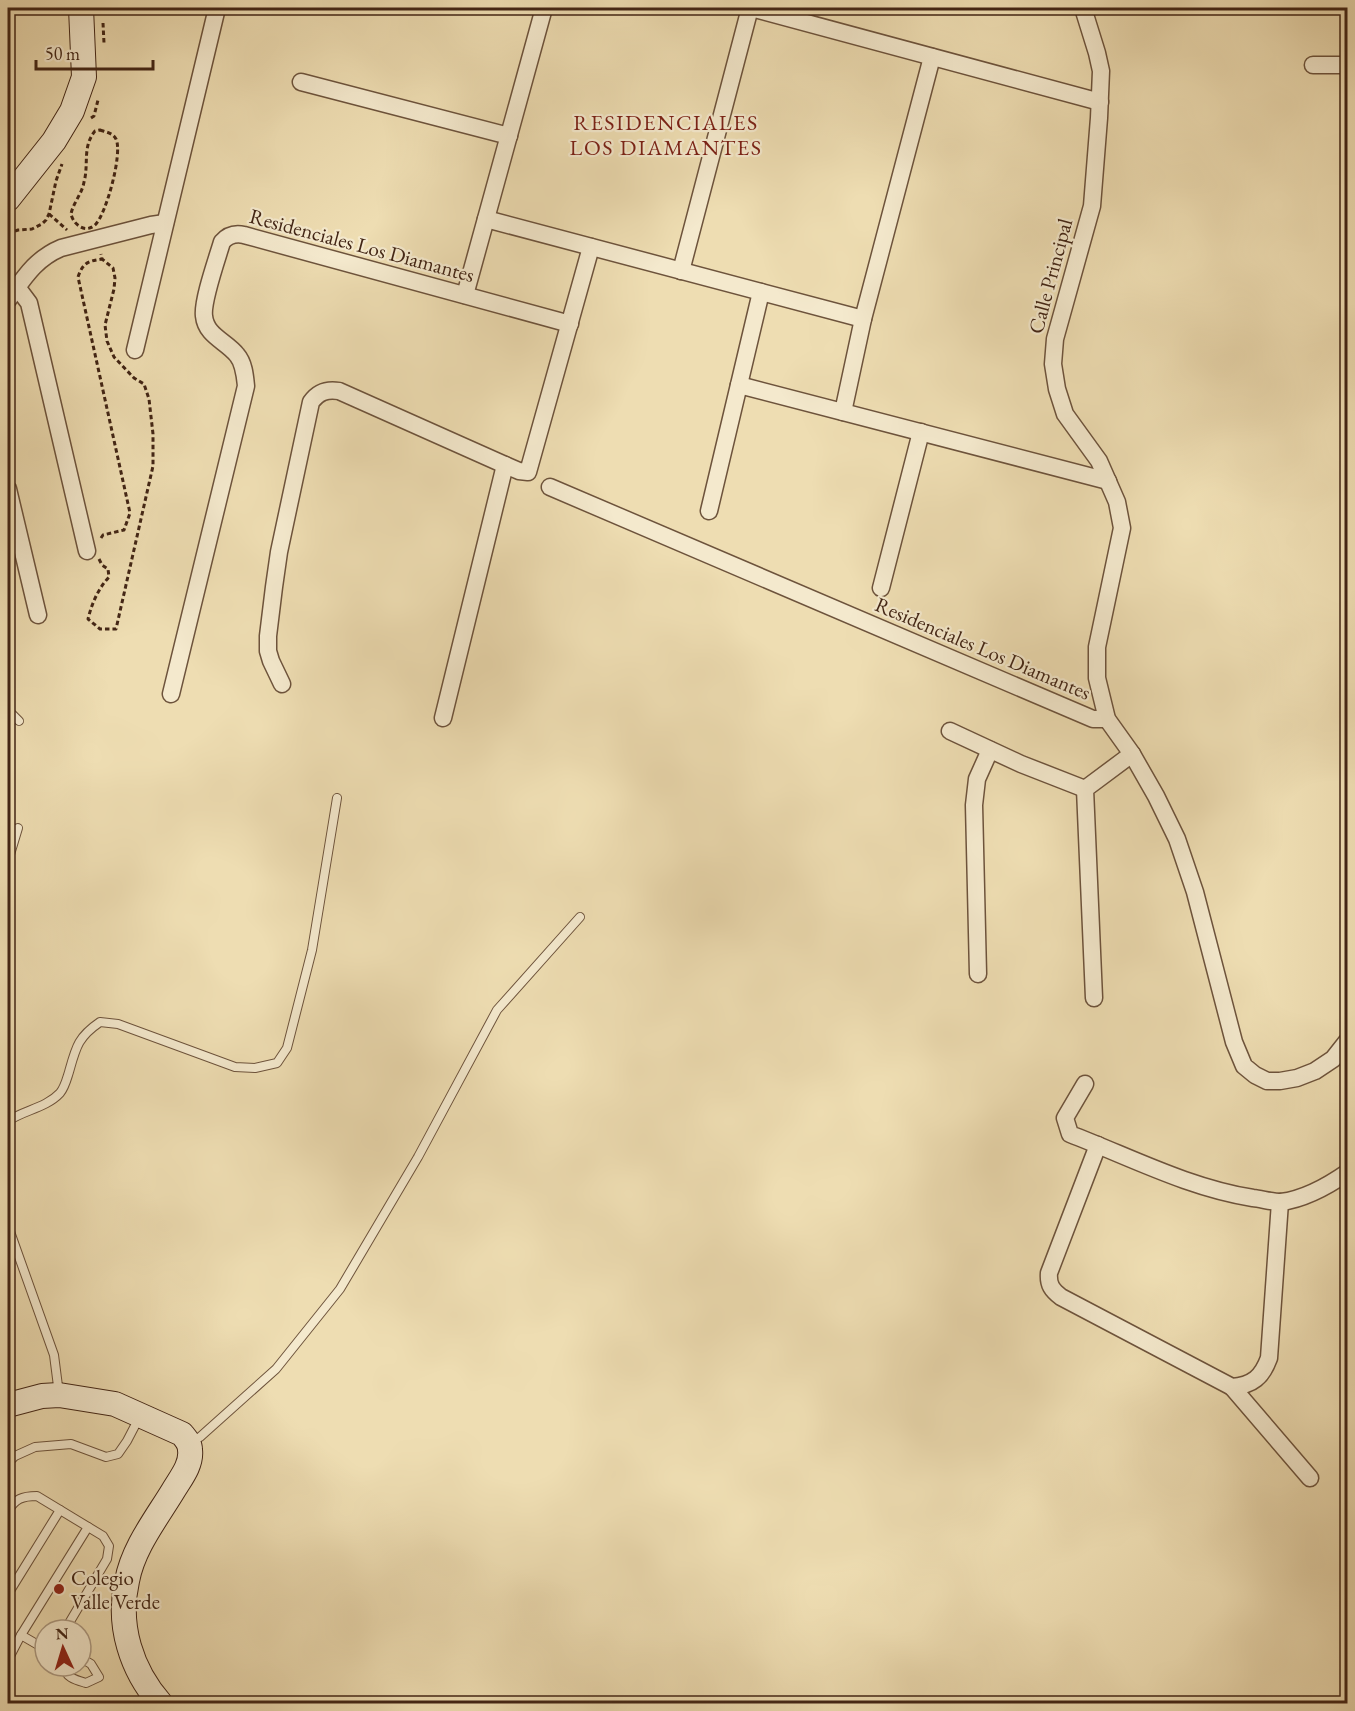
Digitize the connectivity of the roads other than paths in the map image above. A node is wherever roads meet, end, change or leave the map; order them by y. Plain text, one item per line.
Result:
1 (81, 8) edge
2 (217, 8) edge
3 (544, 8) edge
4 (750, 8) edge
5 (1083, 8) edge
6 (932, 57) junction
7 (1312, 65) dead end
8 (1347, 65) edge
9 (302, 82) dead end
10 (1100, 102) junction
11 (509, 136) junction
12 (8, 199) edge
13 (486, 219) junction
14 (165, 223) junction
15 (591, 247) junction
16 (681, 271) junction
17 (760, 292) junction
18 (12, 294) edge
19 (465, 295) junction
20 (863, 319) junction
21 (570, 324) junction
22 (135, 350) dead end
23 (739, 385) junction
24 (843, 412) junction
25 (921, 432) junction
26 (505, 465) junction
27 (1108, 481) junction
28 (550, 487) dead end
29 (8, 489) edge
30 (709, 511) dead end
31 (94, 550) road end
32 (881, 588) dead end
33 (38, 615) dead end
34 (282, 684) dead end
35 (171, 694) dead end
36 (8, 710) edge
37 (443, 718) dead end
38 (1107, 719) junction
39 (19, 721) dead end
40 (950, 731) dead end
41 (990, 750) junction
42 (1132, 754) junction
43 (1085, 789) junction
44 (337, 798) dead end
45 (18, 828) dead end
46 (8, 861) edge
47 (580, 917) dead end
48 (978, 974) dead end
49 (1094, 998) dead end
50 (1347, 1040) edge
51 (1084, 1084) dead end
52 (8, 1121) edge
53 (1098, 1145) junction
54 (1347, 1172) edge
55 (1280, 1202) junction
56 (8, 1226) edge
57 (1232, 1388) junction
58 (59, 1395) junction
59 (8, 1404) edge
60 (141, 1415) junction
61 (188, 1442) junction
62 (8, 1463) edge
63 (1310, 1478) dead end
64 (60, 1510) junction
65 (8, 1511) edge
66 (88, 1527) junction
67 (8, 1594) edge
68 (72, 1618) edge
69 (21, 1635) junction
70 (33, 1642) edge
71 (8, 1660) edge
72 (93, 1667) edge
73 (73, 1678) edge
74 (161, 1704) edge

1 - 12 street
2 - 14 street
3 - 11 street
4 - 6 street
4 - 16 street
5 - 10 street, Calle Principal
6 - 10 street
6 - 20 street
7 - 8 street
9 - 11 street
10 - 27 street, Calle Principal
11 - 13 street
13 - 15 street
13 - 19 street
14 - 18 street
14 - 22 street
15 - 16 street
15 - 21 street
16 - 17 street
17 - 20 street
17 - 23 street
18 - 31 street
19 - 21 street, Residenciales Los Diamantes
19 - 35 street, Residenciales Los Diamantes
20 - 24 street
21 - 26 street
23 - 24 street
23 - 30 street
24 - 25 street
25 - 27 street
25 - 32 street
26 - 34 street
26 - 37 street
27 - 38 street, Calle Principal
28 - 38 street, Residenciales Los Diamantes
29 - 33 street
36 - 39 lane
38 - 42 street, Residenciales Los Diamantes
40 - 41 street
41 - 43 street
41 - 48 street
42 - 43 street
42 - 50 street, Residenciales Los Diamantes
43 - 49 street
44 - 52 lane
45 - 46 lane
47 - 61 lane
51 - 53 street
53 - 55 street
53 - 57 street
54 - 55 street
55 - 57 street
56 - 58 lane
57 - 63 street
58 - 59 street
58 - 60 street
60 - 61 street
60 - 62 lane
61 - 74 street
64 - 65 lane
64 - 66 lane
64 - 67 lane
66 - 68 lane
66 - 69 lane
69 - 70 lane
69 - 71 lane
72 - 73 lane

